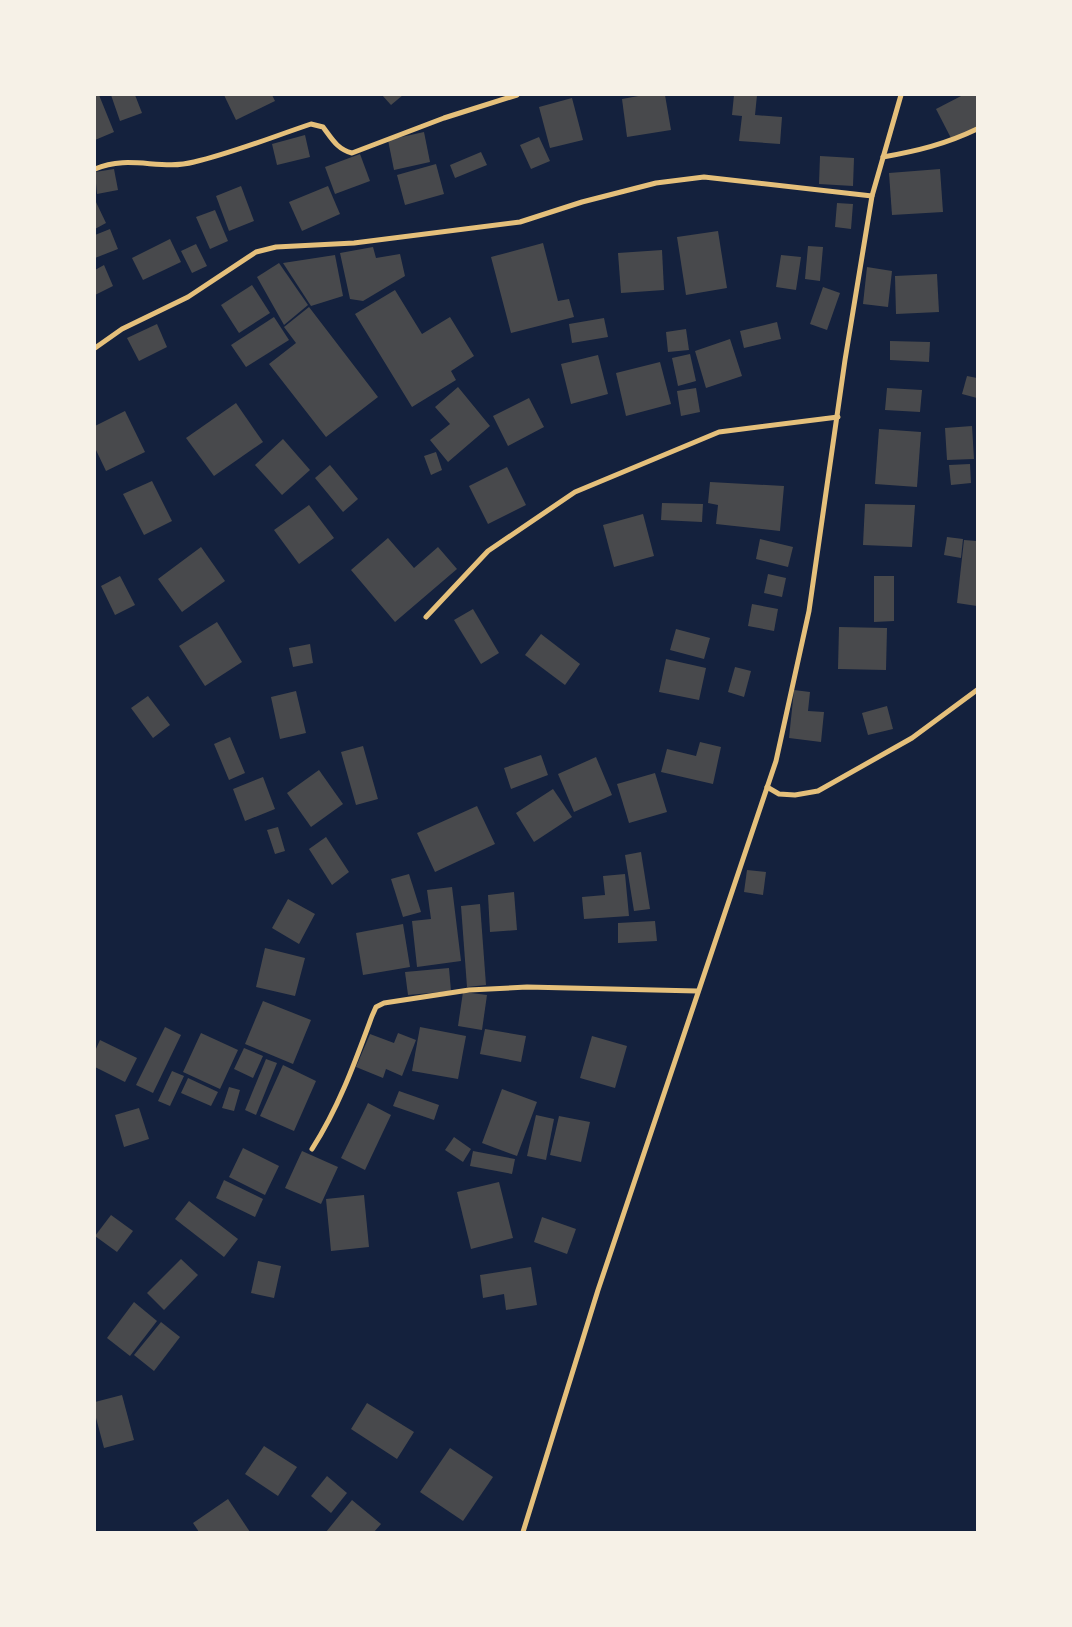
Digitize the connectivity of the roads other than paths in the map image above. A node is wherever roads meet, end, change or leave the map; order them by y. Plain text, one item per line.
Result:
1 (517, 95) edge
2 (901, 95) edge
3 (977, 129) edge
4 (883, 157) junction
5 (95, 169) edge
6 (872, 196) junction
7 (95, 348) edge
8 (838, 417) junction
9 (426, 617) dead end
10 (977, 690) edge
11 (767, 787) junction
12 (697, 991) junction
13 (312, 1149) dead end
14 (523, 1532) edge

1 - 5 street
2 - 4 street
3 - 4 street
4 - 6 street
6 - 7 street
6 - 8 street
8 - 9 street
8 - 11 street
10 - 11 street
11 - 12 street
12 - 13 street
12 - 14 street

